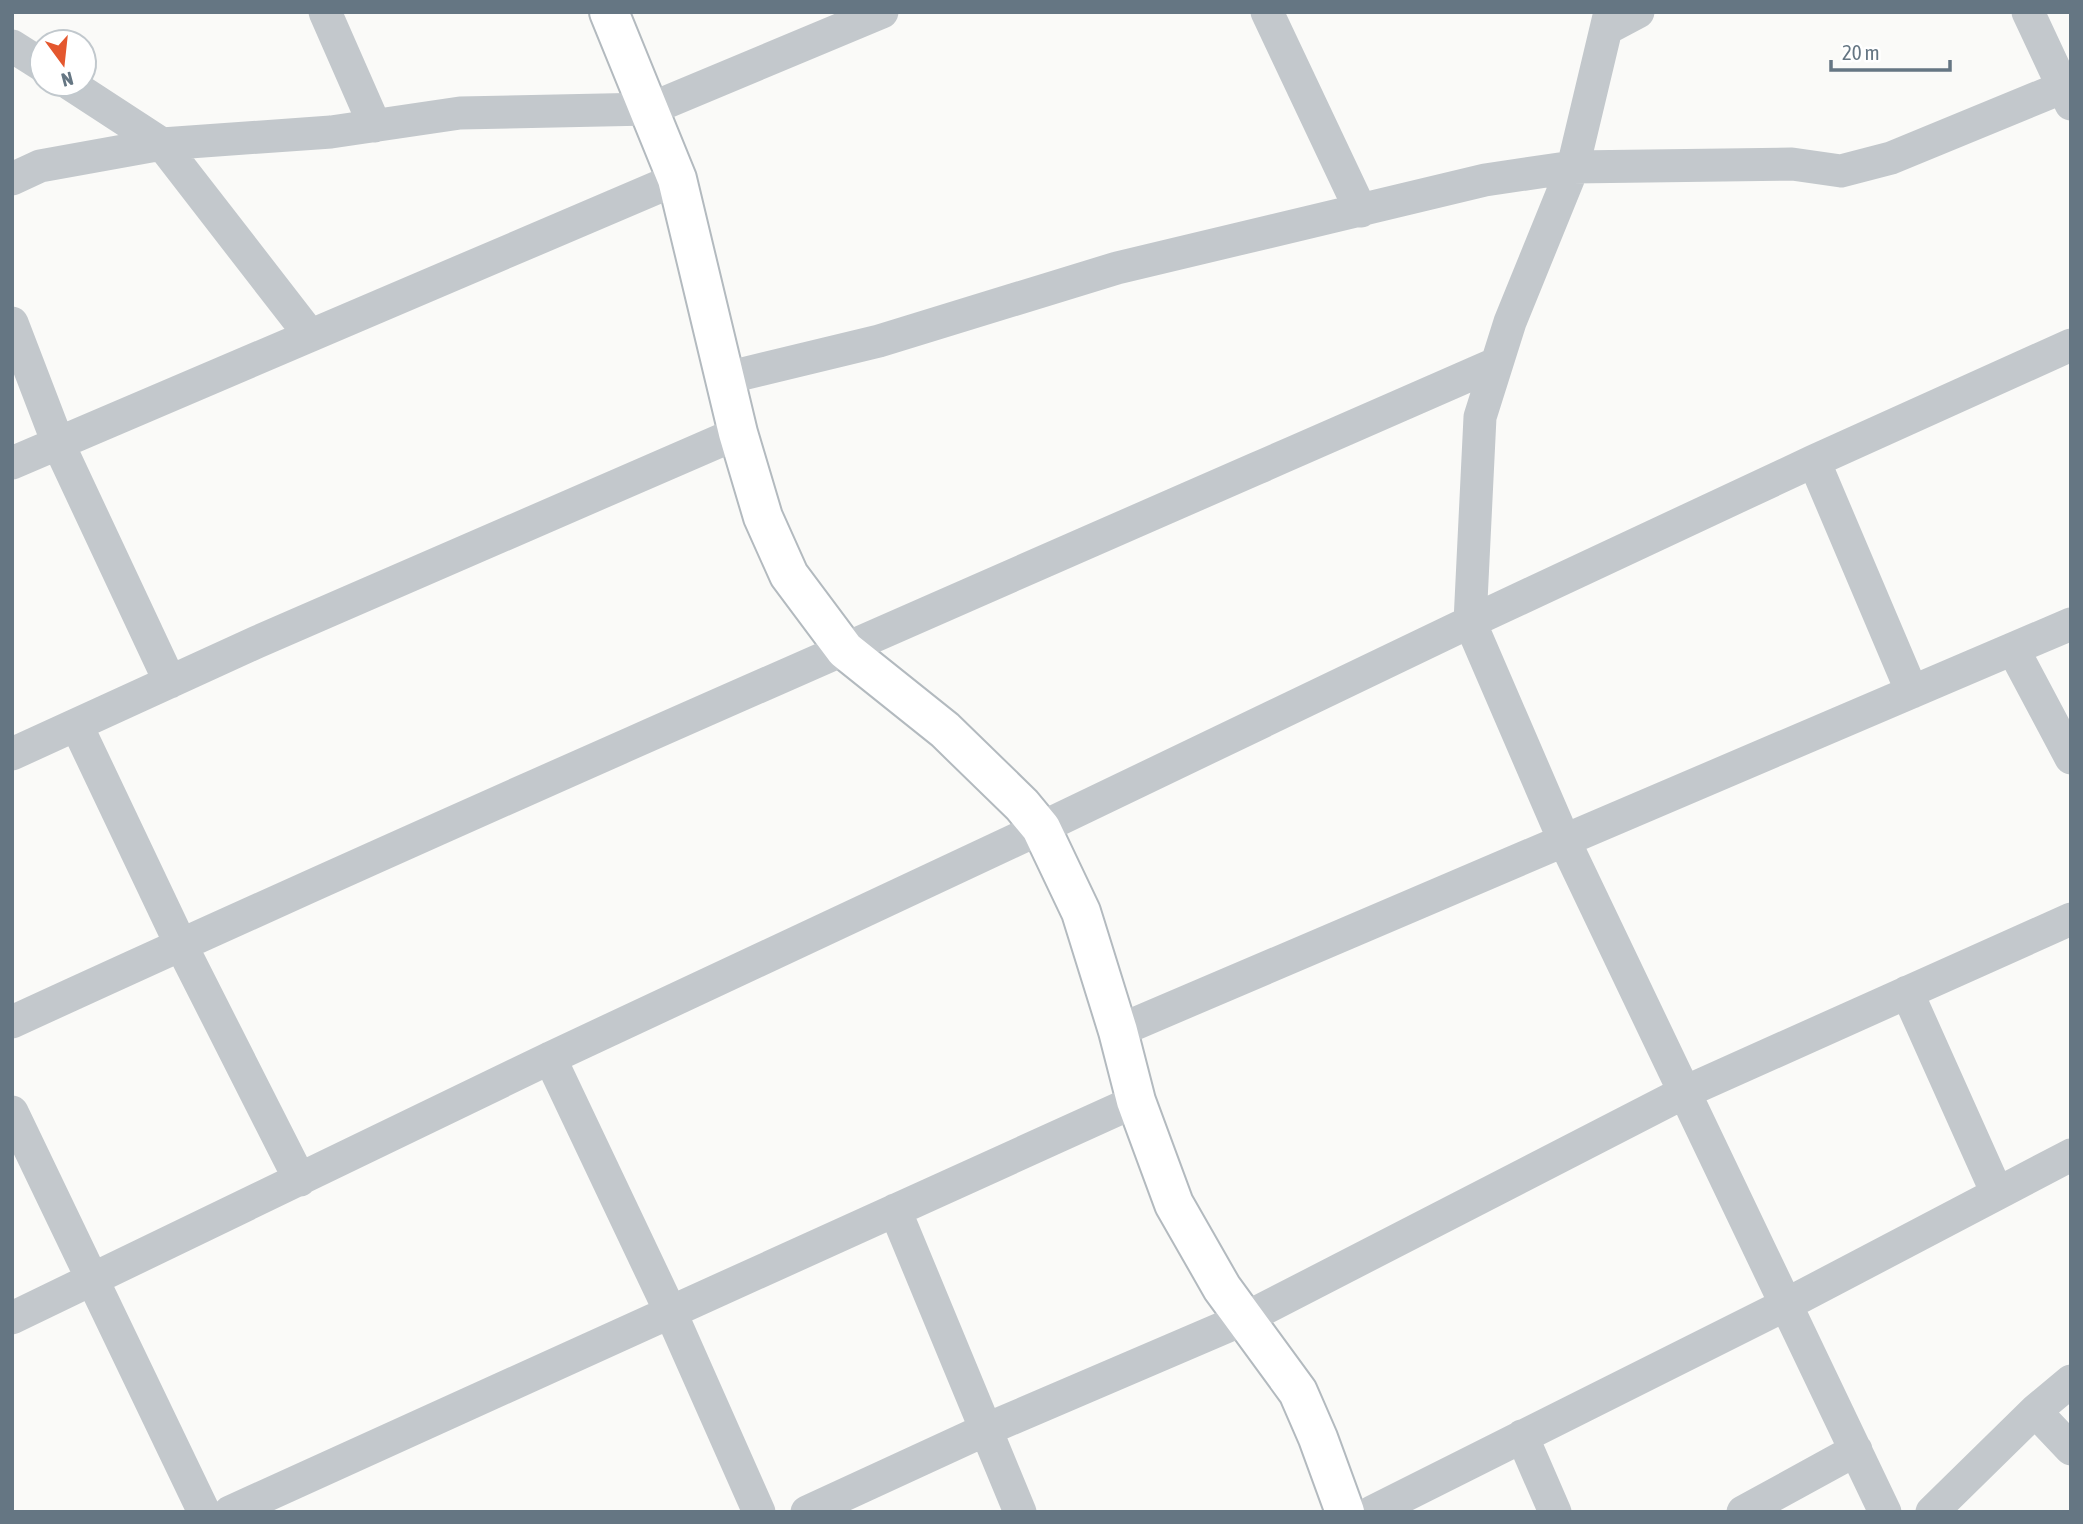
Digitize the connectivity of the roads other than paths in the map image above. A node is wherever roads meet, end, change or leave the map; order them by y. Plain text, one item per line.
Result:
1 (325, 12) edge
2 (610, 12) edge
3 (882, 12) edge
4 (1267, 12) edge
5 (1638, 12) edge
6 (2028, 12) edge
7 (1608, 21) edge
8 (12, 46) edge
9 (28, 56) edge
10 (2068, 92) edge
11 (91, 98) edge
12 (650, 109) junction
13 (375, 126) junction
14 (162, 144) junction
15 (1573, 167) junction
16 (12, 179) edge
17 (677, 179) junction
18 (1362, 211) junction
19 (12, 323) edge
20 (310, 335) junction
21 (2071, 345) edge
22 (1495, 364) junction
23 (726, 378) junction
24 (738, 433) junction
25 (58, 443) junction
26 (1814, 461) junction
27 (12, 463) edge
28 (1470, 622) junction
29 (2071, 624) edge
30 (2013, 649) junction
31 (845, 650) junction
32 (170, 682) junction
33 (1912, 692) junction
34 (77, 726) junction
35 (12, 754) edge
36 (2071, 758) edge
37 (1041, 828) junction
38 (1564, 841) junction
39 (2071, 919) edge
40 (181, 945) junction
41 (1907, 992) junction
42 (12, 1023) edge
43 (1118, 1031) junction
44 (550, 1058) junction
45 (1685, 1092) junction
46 (1136, 1101) junction
47 (12, 1112) edge
48 (2071, 1154) edge
49 (300, 1180) junction
50 (1997, 1193) junction
51 (895, 1210) junction
52 (92, 1280) junction
53 (1787, 1304) junction
54 (670, 1311) junction
55 (12, 1318) edge
56 (1244, 1319) junction
57 (2071, 1381) edge
58 (2035, 1411) junction
59 (985, 1430) junction
60 (1522, 1436) junction
61 (2071, 1449) edge
62 (1856, 1450) junction
63 (204, 1512) edge
64 (230, 1512) edge
65 (759, 1512) edge
66 (807, 1512) edge
67 (1020, 1512) edge
68 (1345, 1512) edge
69 (1372, 1512) edge
70 (1555, 1512) edge
71 (1743, 1512) edge
72 (1885, 1512) edge
73 (1932, 1512) edge

1 - 13 street
2 - 12 street
3 - 12 street
4 - 18 street
5 - 7 street
6 - 10 street
7 - 15 street
8 - 9 street
10 - 15 street
11 - 14 street
12 - 13 street
12 - 17 street
13 - 14 street
14 - 16 street
14 - 20 street
15 - 18 street
15 - 22 street
17 - 20 street
17 - 23 street
18 - 23 street
19 - 25 street
20 - 25 street
21 - 26 street
22 - 28 street
22 - 31 street
23 - 24 street
24 - 31 street
24 - 32 street
25 - 27 street
25 - 32 street
26 - 28 street
26 - 33 street
28 - 37 street
28 - 38 street
29 - 30 street
30 - 33 street
30 - 36 street
31 - 37 street
31 - 40 street
32 - 34 street
33 - 38 street
34 - 35 street
34 - 40 street
37 - 43 street
37 - 44 street
38 - 43 street
38 - 45 street
39 - 41 street
40 - 42 street
40 - 49 street
41 - 45 street
41 - 50 street
43 - 46 street
44 - 49 street
44 - 54 street
45 - 53 street
45 - 56 street
46 - 51 street
46 - 56 street
47 - 52 street
48 - 50 street
49 - 52 street
50 - 53 street
51 - 54 street
51 - 59 street
52 - 55 street
52 - 63 street
53 - 60 street
53 - 62 street
54 - 64 street
54 - 65 street
56 - 59 street
56 - 68 street
57 - 58 street
58 - 61 street
58 - 73 street
59 - 66 street
59 - 67 street
60 - 69 street
60 - 70 street
62 - 71 street
62 - 72 street

